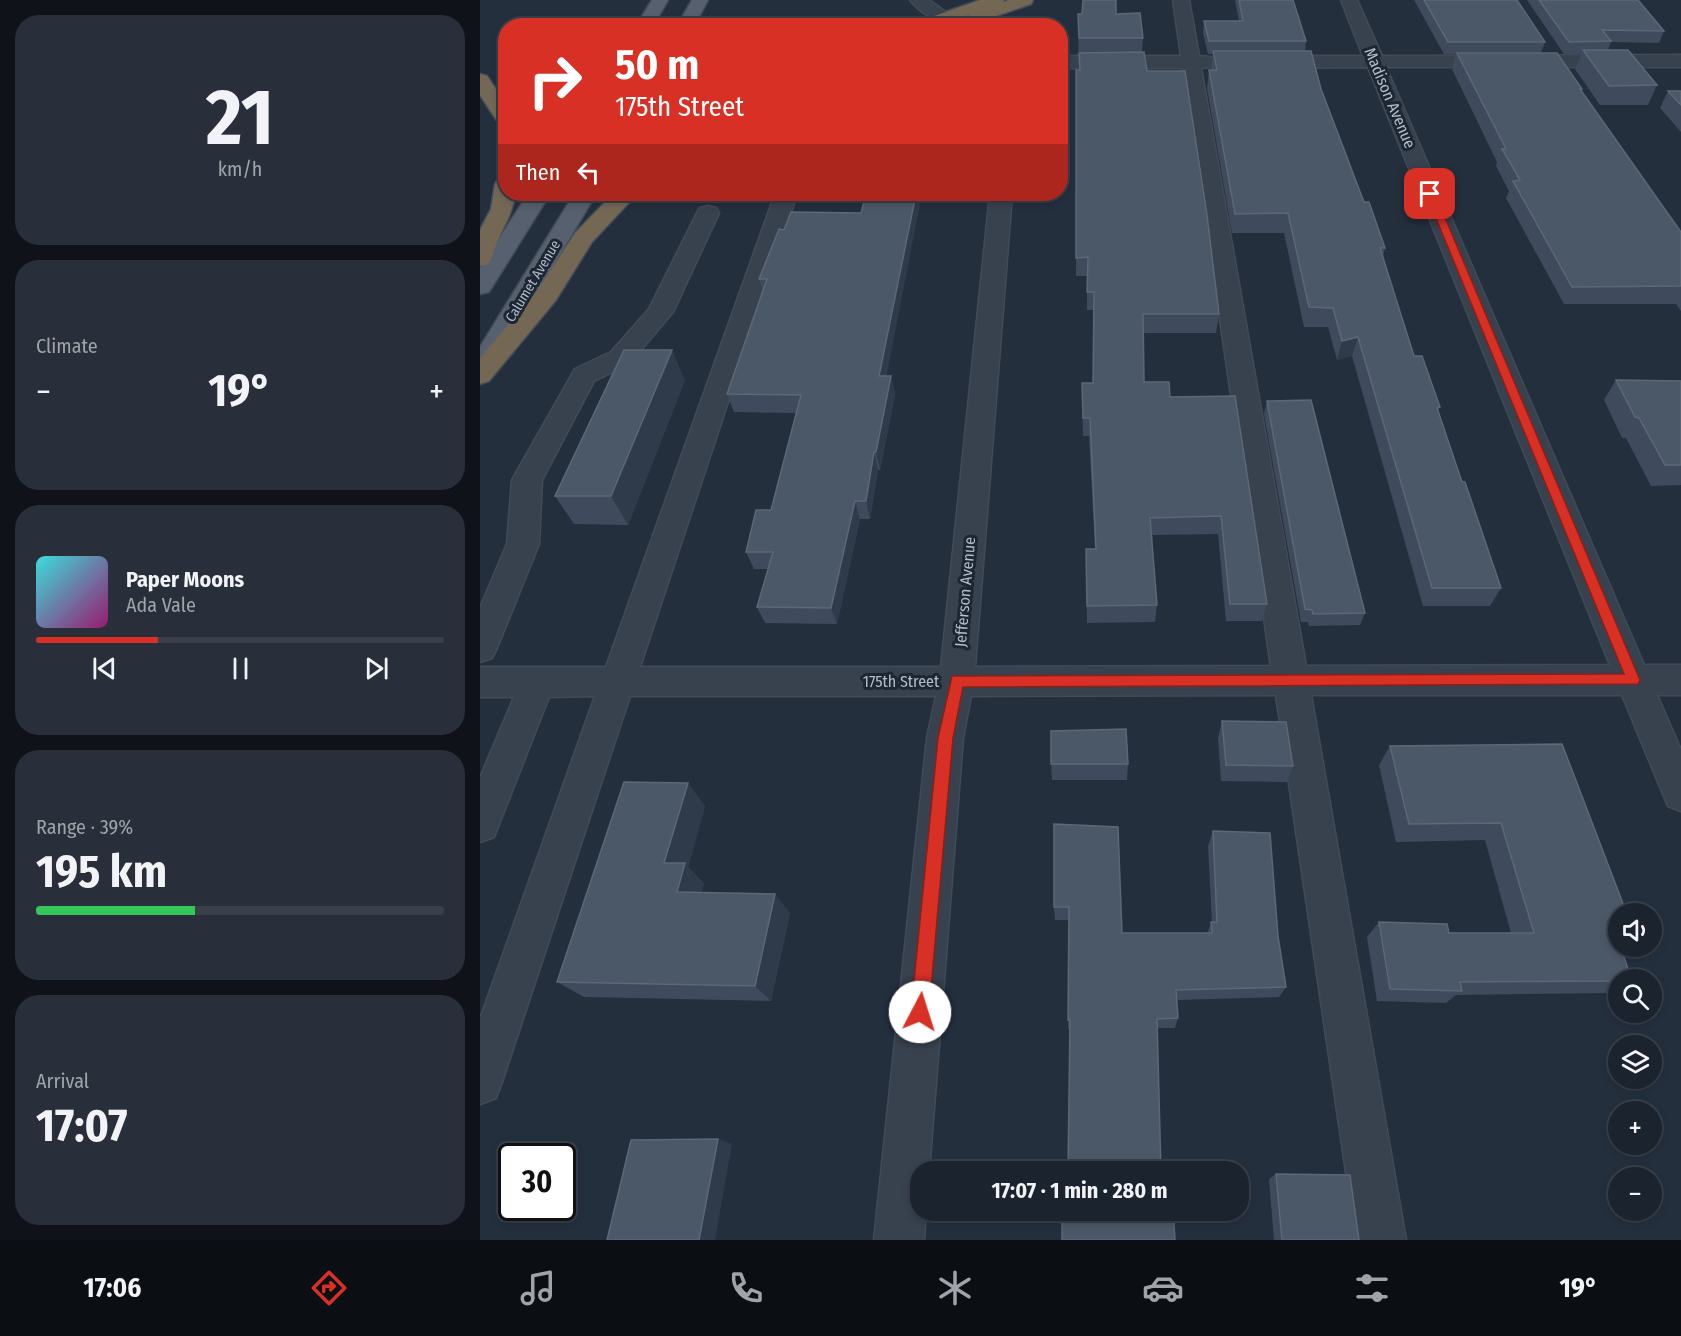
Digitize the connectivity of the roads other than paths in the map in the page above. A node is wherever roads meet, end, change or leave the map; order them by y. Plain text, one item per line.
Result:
1 (660, 0) edge
2 (700, 0) edge
3 (918, 0) edge
4 (996, 0) edge
5 (1025, 0) edge
6 (1181, 0) edge
7 (1349, 0) edge
8 (649, 18) edge
9 (690, 18) edge
10 (944, 18) edge
11 (958, 18) edge
12 (964, 18) edge
13 (1546, 44) edge
14 (1557, 61) junction
15 (1681, 61) edge
16 (1068, 62) edge
17 (1192, 62) junction
18 (1375, 62) junction
19 (480, 80) edge
20 (1570, 80) edge
21 (498, 108) edge
22 (503, 201) edge
23 (534, 201) edge
24 (581, 201) edge
25 (619, 201) edge
26 (784, 201) edge
27 (1000, 201) edge
28 (708, 213) dead end
29 (480, 259) edge
30 (480, 287) edge
31 (480, 368) edge
32 (480, 375) edge
33 (480, 648) edge
34 (1633, 680) junction
35 (1681, 680) edge
36 (957, 681) junction
37 (1291, 681) junction
38 (480, 682) edge
39 (537, 682) junction
40 (618, 682) junction
41 (1681, 794) edge
42 (480, 824) edge
43 (480, 1082) edge
44 (899, 1240) edge
45 (1382, 1240) edge

1 - 8 main road
2 - 9 main road
3 - 10 street
4 - 11 highway
5 - 12 highway
6 - 17 street
7 - 18 street, Madison Avenue
13 - 14 street
14 - 15 street
14 - 18 street
14 - 20 street
16 - 17 street
17 - 18 street
17 - 37 street
18 - 34 street, Madison Avenue
19 - 21 highway
22 - 29 highway
23 - 30 main road
24 - 31 main road, Calumet Avenue
25 - 32 highway
26 - 40 street
27 - 36 street, Jefferson Avenue
28 - 33 street
34 - 35 street, 175th Street
34 - 37 street, 175th Street
34 - 41 street, Madison Avenue
36 - 37 street, 175th Street
36 - 40 street, 175th Street
36 - 44 street, Jefferson Avenue
37 - 45 street
38 - 39 street, 175th Street
39 - 40 street, 175th Street
39 - 42 street
40 - 43 street

